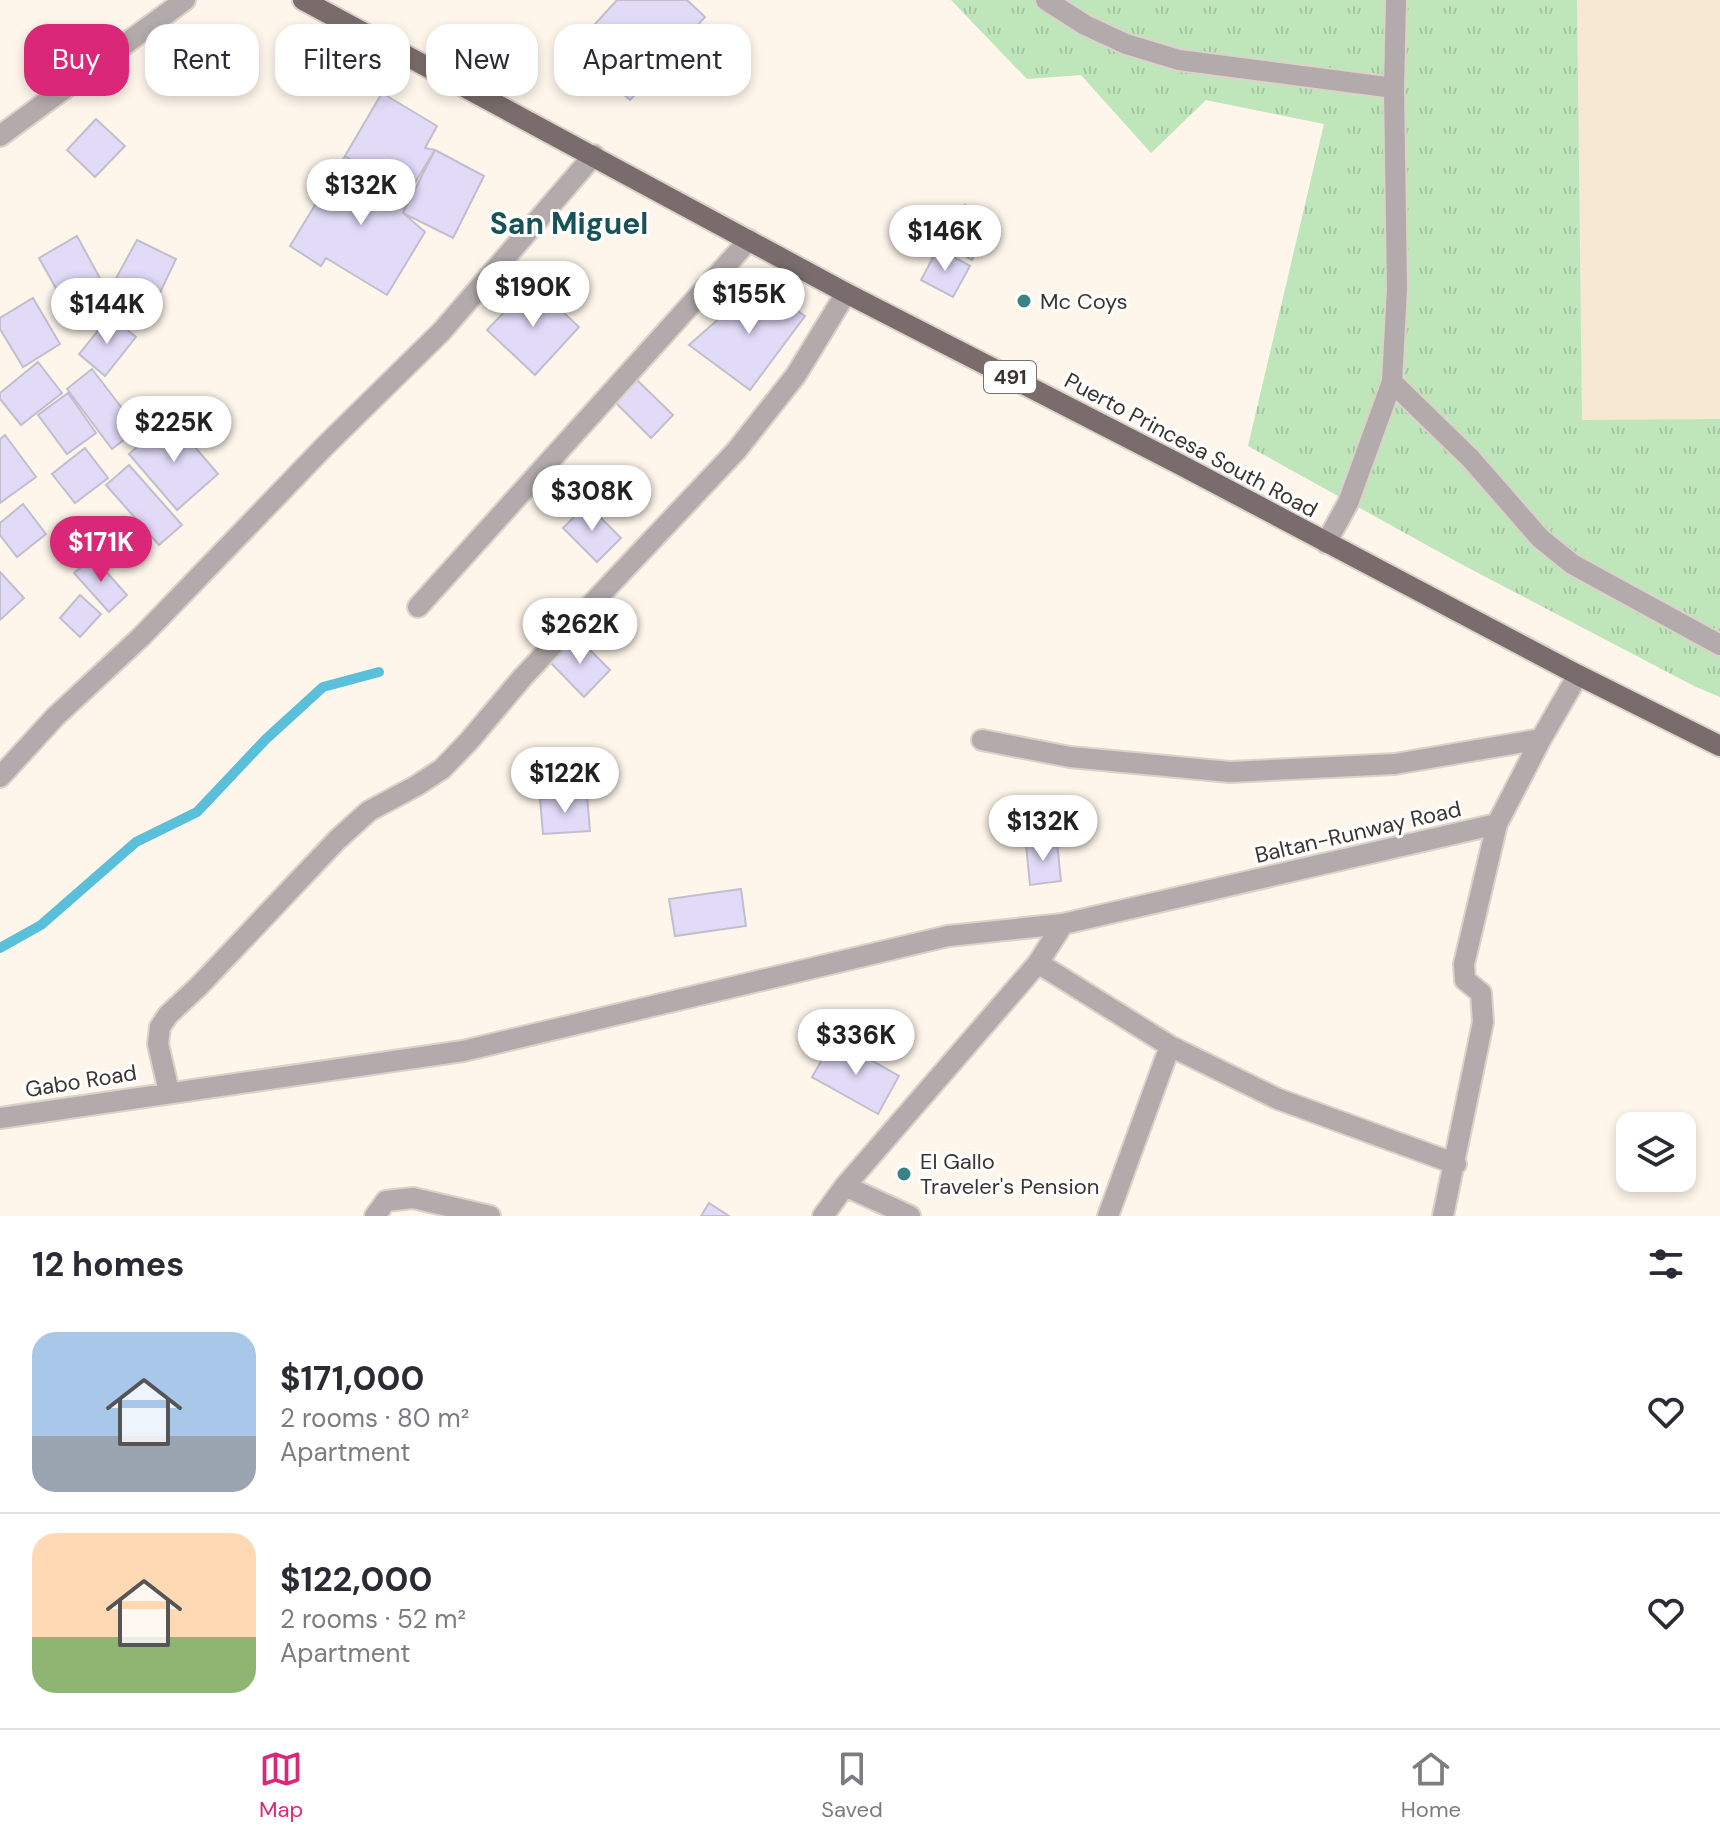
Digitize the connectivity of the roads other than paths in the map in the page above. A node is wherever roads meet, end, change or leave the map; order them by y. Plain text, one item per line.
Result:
1 (185, 0) edge
2 (303, 0) edge
3 (1046, 0) edge
4 (1396, 0) edge
5 (1394, 88) junction
6 (0, 136) edge
7 (594, 155) junction
8 (749, 240) junction
9 (846, 293) junction
10 (1392, 382) junction
11 (1326, 543) junction
12 (418, 607) dead end
13 (1720, 645) edge
14 (1578, 675) junction
15 (1541, 739) junction
16 (982, 740) dead end
17 (1720, 746) edge
18 (0, 777) edge
19 (1497, 824) junction
20 (1063, 924) junction
21 (1038, 963) junction
22 (1170, 1046) junction
23 (169, 1092) junction
24 (0, 1118) edge
25 (1456, 1164) junction
26 (845, 1186) junction
27 (375, 1216) edge
28 (490, 1216) edge
29 (823, 1216) edge
30 (910, 1216) edge
31 (1108, 1216) edge
32 (1443, 1216) edge

1 - 6 street
2 - 7 main road, Puerto Princesa South Road / 491
3 - 5 street
4 - 5 street
5 - 10 street
7 - 8 main road, Puerto Princesa South Road / 491
7 - 18 street
8 - 9 main road, Puerto Princesa South Road / 491
8 - 12 street
9 - 11 main road, Puerto Princesa South Road / 491
9 - 23 street
10 - 11 street
10 - 13 street
11 - 14 main road, Puerto Princesa South Road / 491
14 - 15 street
14 - 17 main road, Puerto Princesa South Road / 491
15 - 16 street
15 - 19 street
19 - 20 street, Baltan-Runway Road
19 - 25 street
20 - 21 street
20 - 23 street, Baltan-Runway Road
21 - 22 street
21 - 26 street
22 - 25 street
22 - 31 street
23 - 24 street, Gabo Road
25 - 32 street
26 - 29 street
26 - 30 street
27 - 28 street

